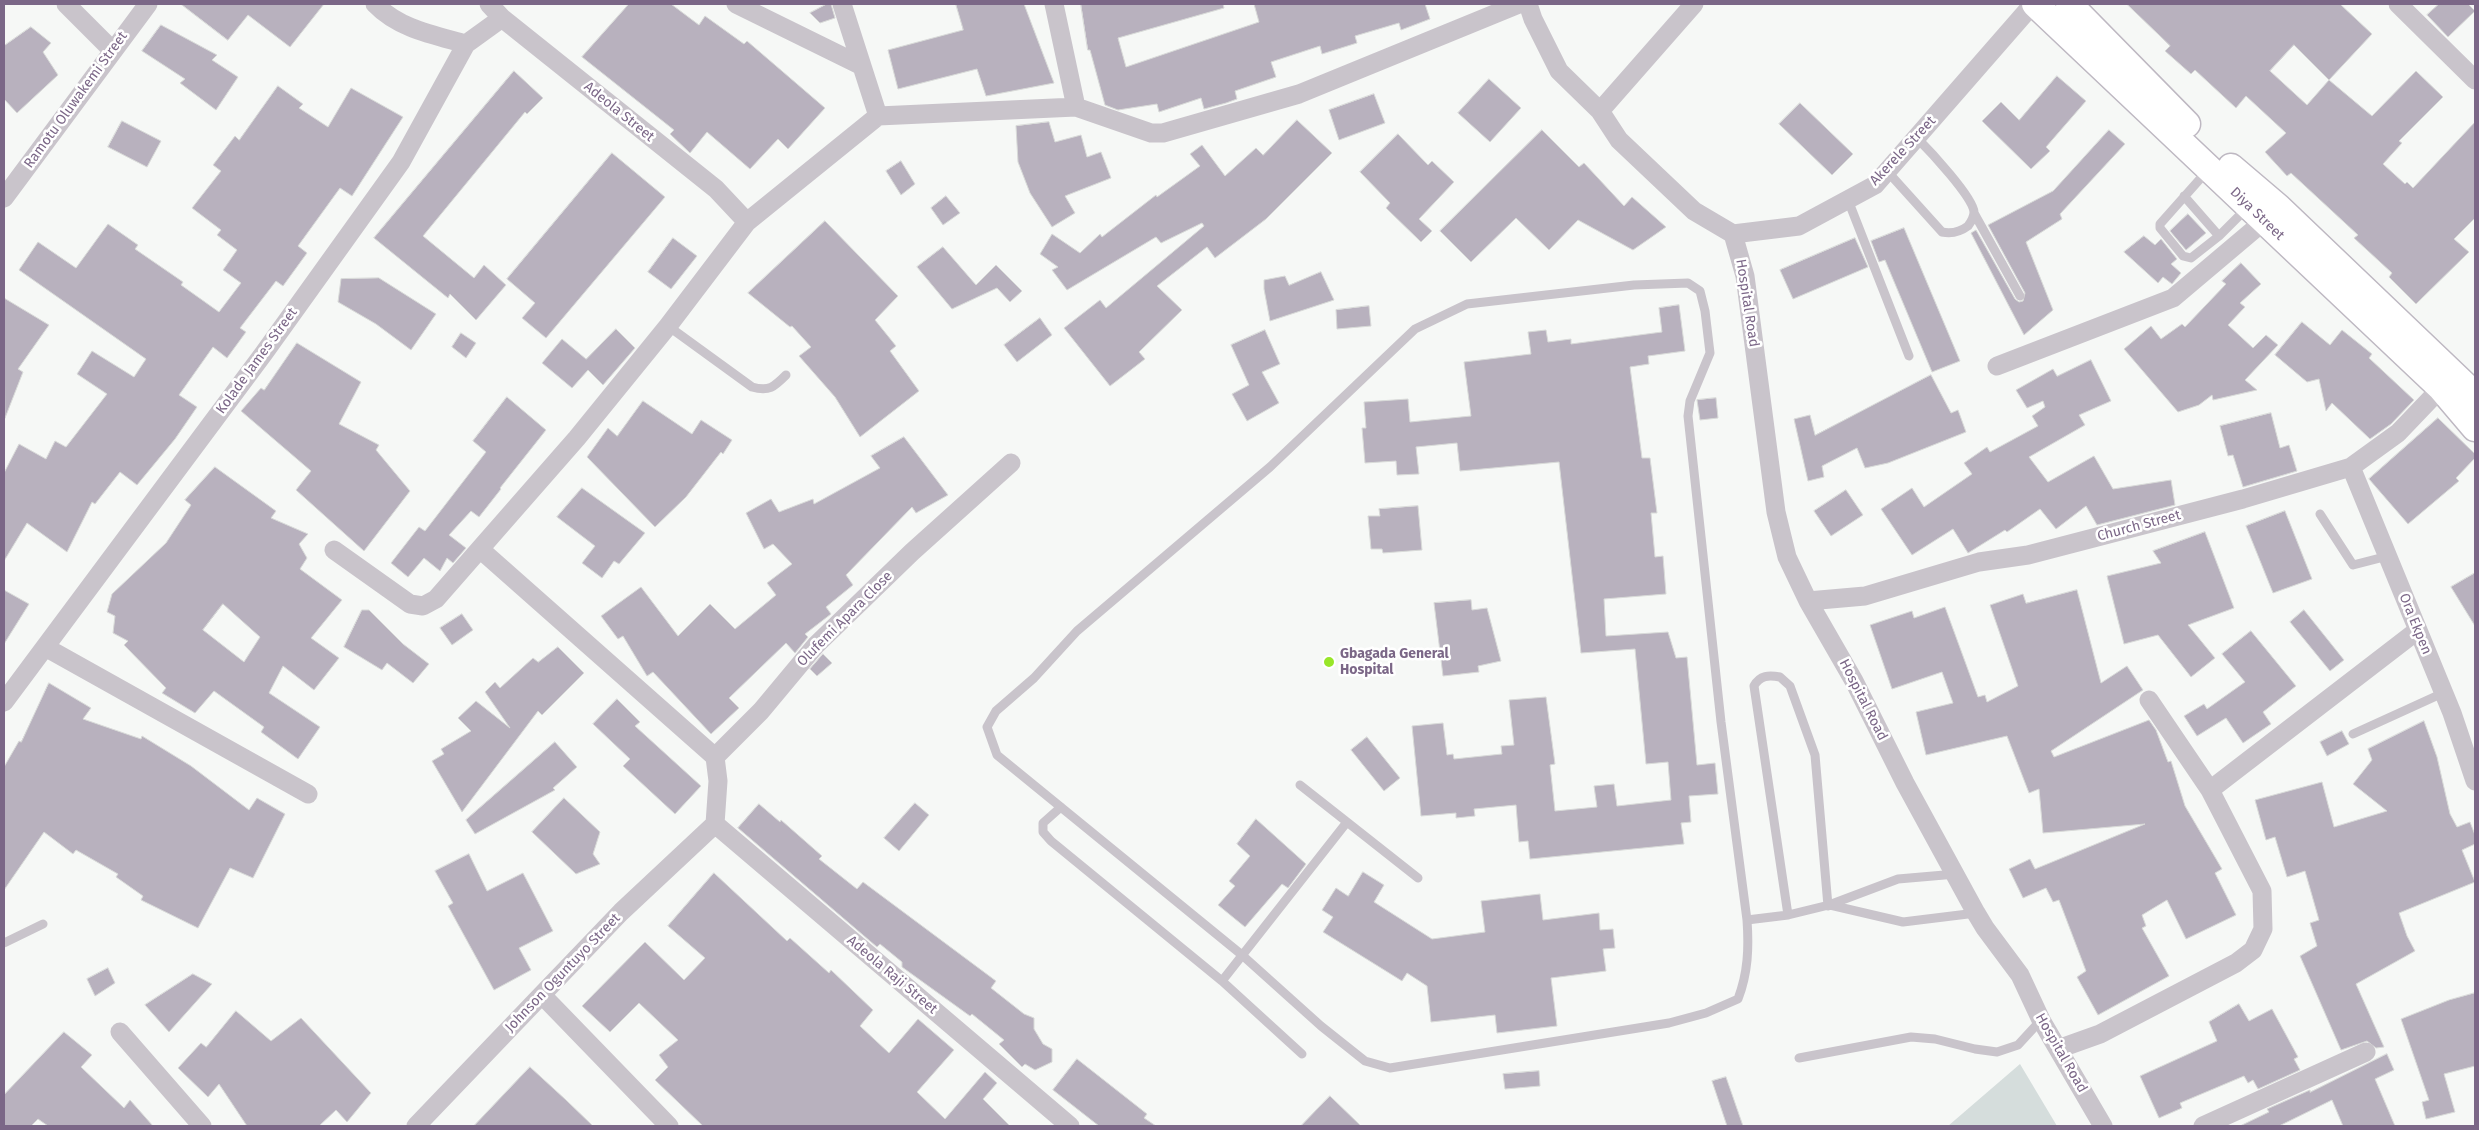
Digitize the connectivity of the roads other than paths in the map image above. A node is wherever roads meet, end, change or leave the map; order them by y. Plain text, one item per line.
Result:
1 (66, 4) edge
2 (148, 4) edge
3 (375, 4) edge
4 (489, 4) edge
5 (736, 4) edge
6 (842, 4) edge
7 (1054, 4) edge
8 (1519, 4) edge
9 (1528, 4) edge
10 (1694, 4) edge
11 (2034, 4) edge
12 (2069, 4) edge
13 (2398, 4) edge
14 (502, 18) junction
15 (466, 44) junction
16 (112, 50) junction
17 (860, 65) junction
18 (2475, 80) edge
19 (1076, 107) junction
20 (1600, 111) junction
21 (878, 116) junction
22 (1917, 138) junction
23 (2209, 168) junction
24 (1887, 172) junction
25 (2184, 196) junction
26 (4, 198) edge
27 (1848, 200) junction
28 (1974, 214) junction
29 (2256, 214) junction
30 (747, 222) junction
31 (1734, 234) junction
32 (2219, 236) junction
33 (2020, 296) dead end
34 (668, 326) junction
35 (1909, 356) dead end
36 (1997, 366) dead end
37 (786, 376) dead end
38 (2441, 388) junction
39 (2475, 395) edge
40 (2475, 428) edge
41 (1011, 463) dead end
42 (2351, 467) junction
43 (2320, 514) dead end
44 (334, 550) dead end
45 (481, 550) junction
46 (2388, 556) junction
47 (1808, 601) junction
48 (2418, 630) junction
49 (45, 647) junction
50 (2443, 693) junction
51 (2149, 700) dead end
52 (4, 702) edge
53 (2352, 734) dead end
54 (715, 758) junction
55 (2475, 781) edge
56 (1300, 785) dead end
57 (2210, 790) junction
58 (308, 794) dead end
59 (1061, 806) junction
60 (1348, 822) junction
61 (714, 824) junction
62 (1956, 874) junction
63 (1418, 878) dead end
64 (1829, 905) junction
65 (1976, 913) junction
66 (1788, 915) junction
67 (1747, 920) junction
68 (43, 924) dead end
69 (4, 943) edge
70 (1242, 955) junction
71 (1222, 982) junction
72 (542, 995) junction
73 (2040, 1020) junction
74 (120, 1032) dead end
75 (2058, 1049) junction
76 (2366, 1052) dead end
77 (1302, 1054) dead end
78 (1799, 1058) dead end
79 (202, 1126) edge
80 (416, 1126) edge
81 (669, 1126) edge
82 (1070, 1126) edge
83 (2103, 1126) edge
84 (2203, 1126) edge

1 - 16 street
2 - 16 street, Ramotu Oluwakemi Street
3 - 15 street
4 - 14 street, Adeola Street
5 - 17 street
6 - 17 street
7 - 19 street
8 - 19 street
9 - 20 street
10 - 20 street
11 - 22 street, Akerele Street
11 - 23 main road, Diya Street
12 - 39 main road, Diya Street
13 - 18 street
14 - 15 street, Kolade James Street
14 - 30 street, Adeola Street
15 - 49 street, Kolade James Street
16 - 26 street, Ramotu Oluwakemi Street
17 - 21 street
19 - 21 street
20 - 31 street
21 - 30 street
22 - 24 street, Akerele Street
22 - 28 lane
23 - 25 lane
23 - 29 main road, Diya Street
24 - 27 street, Akerele Street
24 - 28 lane
25 - 32 lane
25 - 32 lane
27 - 31 street, Akerele Street
27 - 35 lane
28 - 33 lane
29 - 32 lane
29 - 36 street
29 - 38 main road, Diya Street
30 - 34 street
31 - 47 street, Hospital Road
34 - 37 lane
34 - 45 street
38 - 40 main road, Diya Street
38 - 42 street, Church Street
41 - 54 street, Olufemi Apara Close
42 - 46 street, Ora Ekpen
42 - 47 street, Church Street
43 - 46 lane
44 - 45 street
45 - 54 street
46 - 48 street, Ora Ekpen
47 - 62 street, Hospital Road
48 - 50 street, Ora Ekpen
48 - 57 street
49 - 52 street, Kolade James Street
49 - 58 street
50 - 53 lane
50 - 55 street, Ora Ekpen
51 - 57 street
54 - 61 street
56 - 60 lane
57 - 75 street
59 - 67 lane
59 - 70 lane
59 - 71 lane
60 - 63 lane
60 - 70 lane
61 - 72 street, Johnson Oguntuyo Street
61 - 82 street, Adeola Raji Street
62 - 64 lane
62 - 65 street, Hospital Road
64 - 65 lane
64 - 66 lane
64 - 66 lane
65 - 73 street, Hospital Road
66 - 67 lane
67 - 70 lane
68 - 69 lane
70 - 71 lane
71 - 77 lane
72 - 80 street, Johnson Oguntuyo Street
72 - 81 street
73 - 75 street, Hospital Road
73 - 78 lane
74 - 79 street
75 - 83 street, Hospital Road
76 - 84 street

